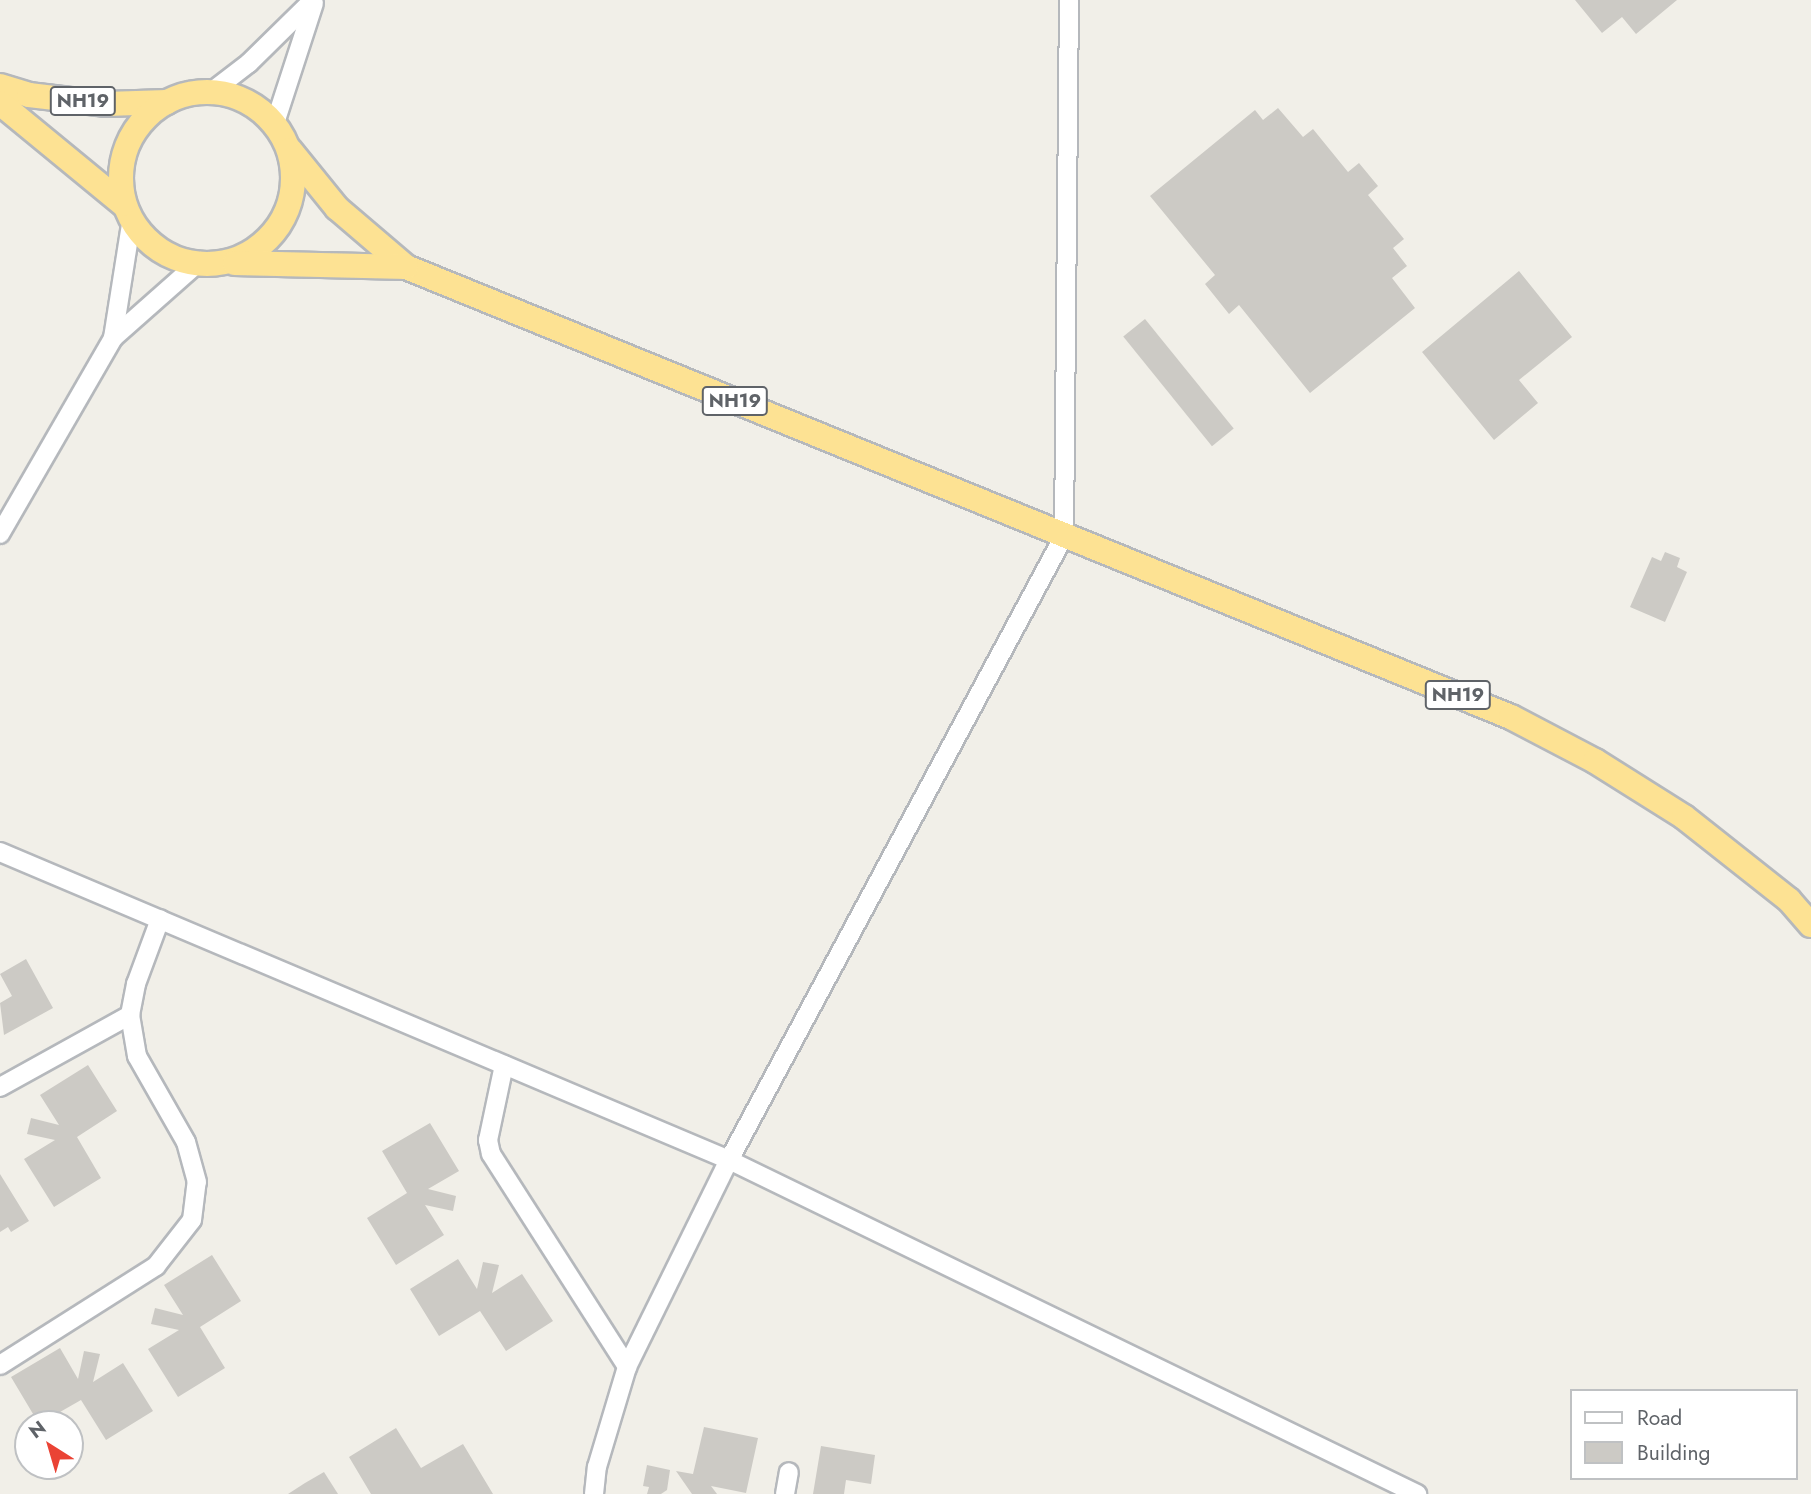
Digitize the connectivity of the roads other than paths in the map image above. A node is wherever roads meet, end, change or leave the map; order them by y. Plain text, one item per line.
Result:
1 (314, 0) edge
2 (1069, 0) edge
3 (0, 86) edge
4 (210, 93) junction
5 (167, 102) junction
6 (0, 103) edge
7 (275, 122) junction
8 (290, 149) junction
9 (127, 211) junction
10 (212, 262) junction
11 (406, 267) junction
12 (113, 338) junction
13 (0, 534) edge
14 (1064, 536) junction
15 (0, 852) edge
16 (160, 919) junction
17 (1811, 925) edge
18 (130, 1015) junction
19 (504, 1065) junction
20 (0, 1087) edge
21 (729, 1160) junction
22 (0, 1364) edge
23 (627, 1367) junction
24 (789, 1472) dead end
25 (594, 1494) edge
26 (785, 1494) edge
27 (1418, 1494) edge

1 - 4 street
1 - 7 street
2 - 14 street
3 - 5 highway, NH19
4 - 5 highway, NH19
4 - 7 highway, NH19
5 - 9 highway, NH19
6 - 9 highway, NH19
7 - 8 highway, NH19
8 - 10 highway, NH19
8 - 11 highway, NH19
9 - 10 highway, NH19
9 - 12 street
10 - 11 highway, NH19
10 - 12 street
11 - 14 highway, NH19
12 - 13 street
14 - 17 highway, NH19
14 - 21 street
15 - 16 street
16 - 18 street
16 - 19 street
18 - 20 street
18 - 22 street
19 - 21 street
19 - 23 street
21 - 23 street
21 - 27 street
23 - 25 street
24 - 26 street

